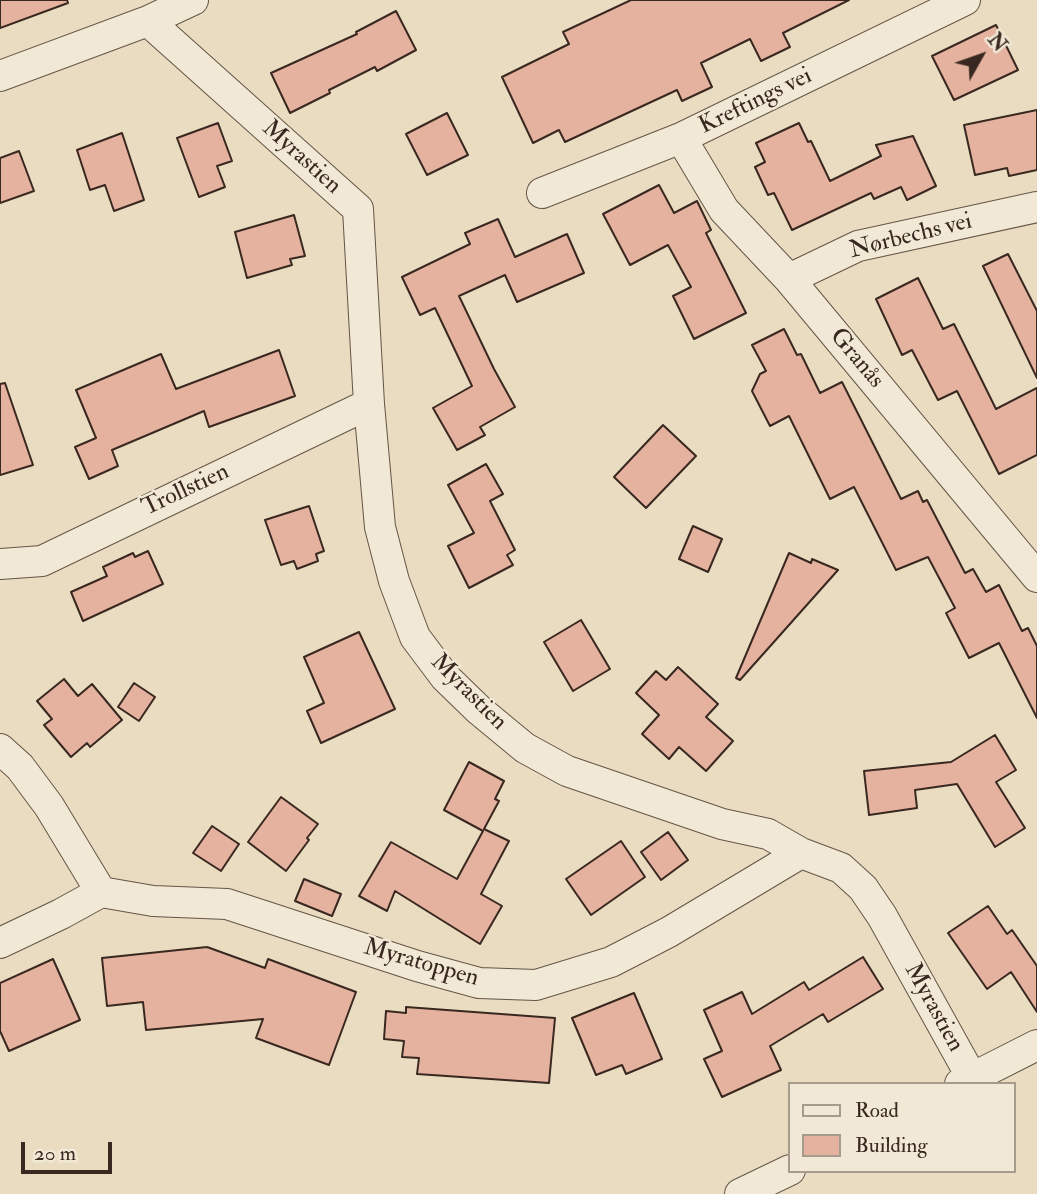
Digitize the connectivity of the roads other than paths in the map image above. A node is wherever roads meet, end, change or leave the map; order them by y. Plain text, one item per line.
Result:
1 (193, 0) edge
2 (965, 0) edge
3 (148, 21) junction
4 (0, 76) edge
5 (681, 138) junction
6 (542, 193) dead end
7 (1037, 207) edge
8 (789, 279) junction
9 (369, 404) junction
10 (0, 564) edge
11 (1037, 577) edge
12 (0, 749) edge
13 (801, 853) junction
14 (101, 892) junction
15 (0, 943) edge
16 (1037, 1045) edge
17 (966, 1081) edge
18 (788, 1171) edge
19 (740, 1194) edge

1 - 3 street
2 - 5 street, Kreftings vei
3 - 4 street
3 - 9 street, Myrastien
5 - 6 street, Kreftings vei
5 - 8 street, Granås
7 - 8 street, Nørbechs vei
8 - 11 street, Granås
9 - 10 street, Trollstien
9 - 13 street, Myrastien
12 - 14 street
13 - 14 street, Myratoppen
13 - 17 street, Myrastien
14 - 15 street
16 - 17 street
18 - 19 street

